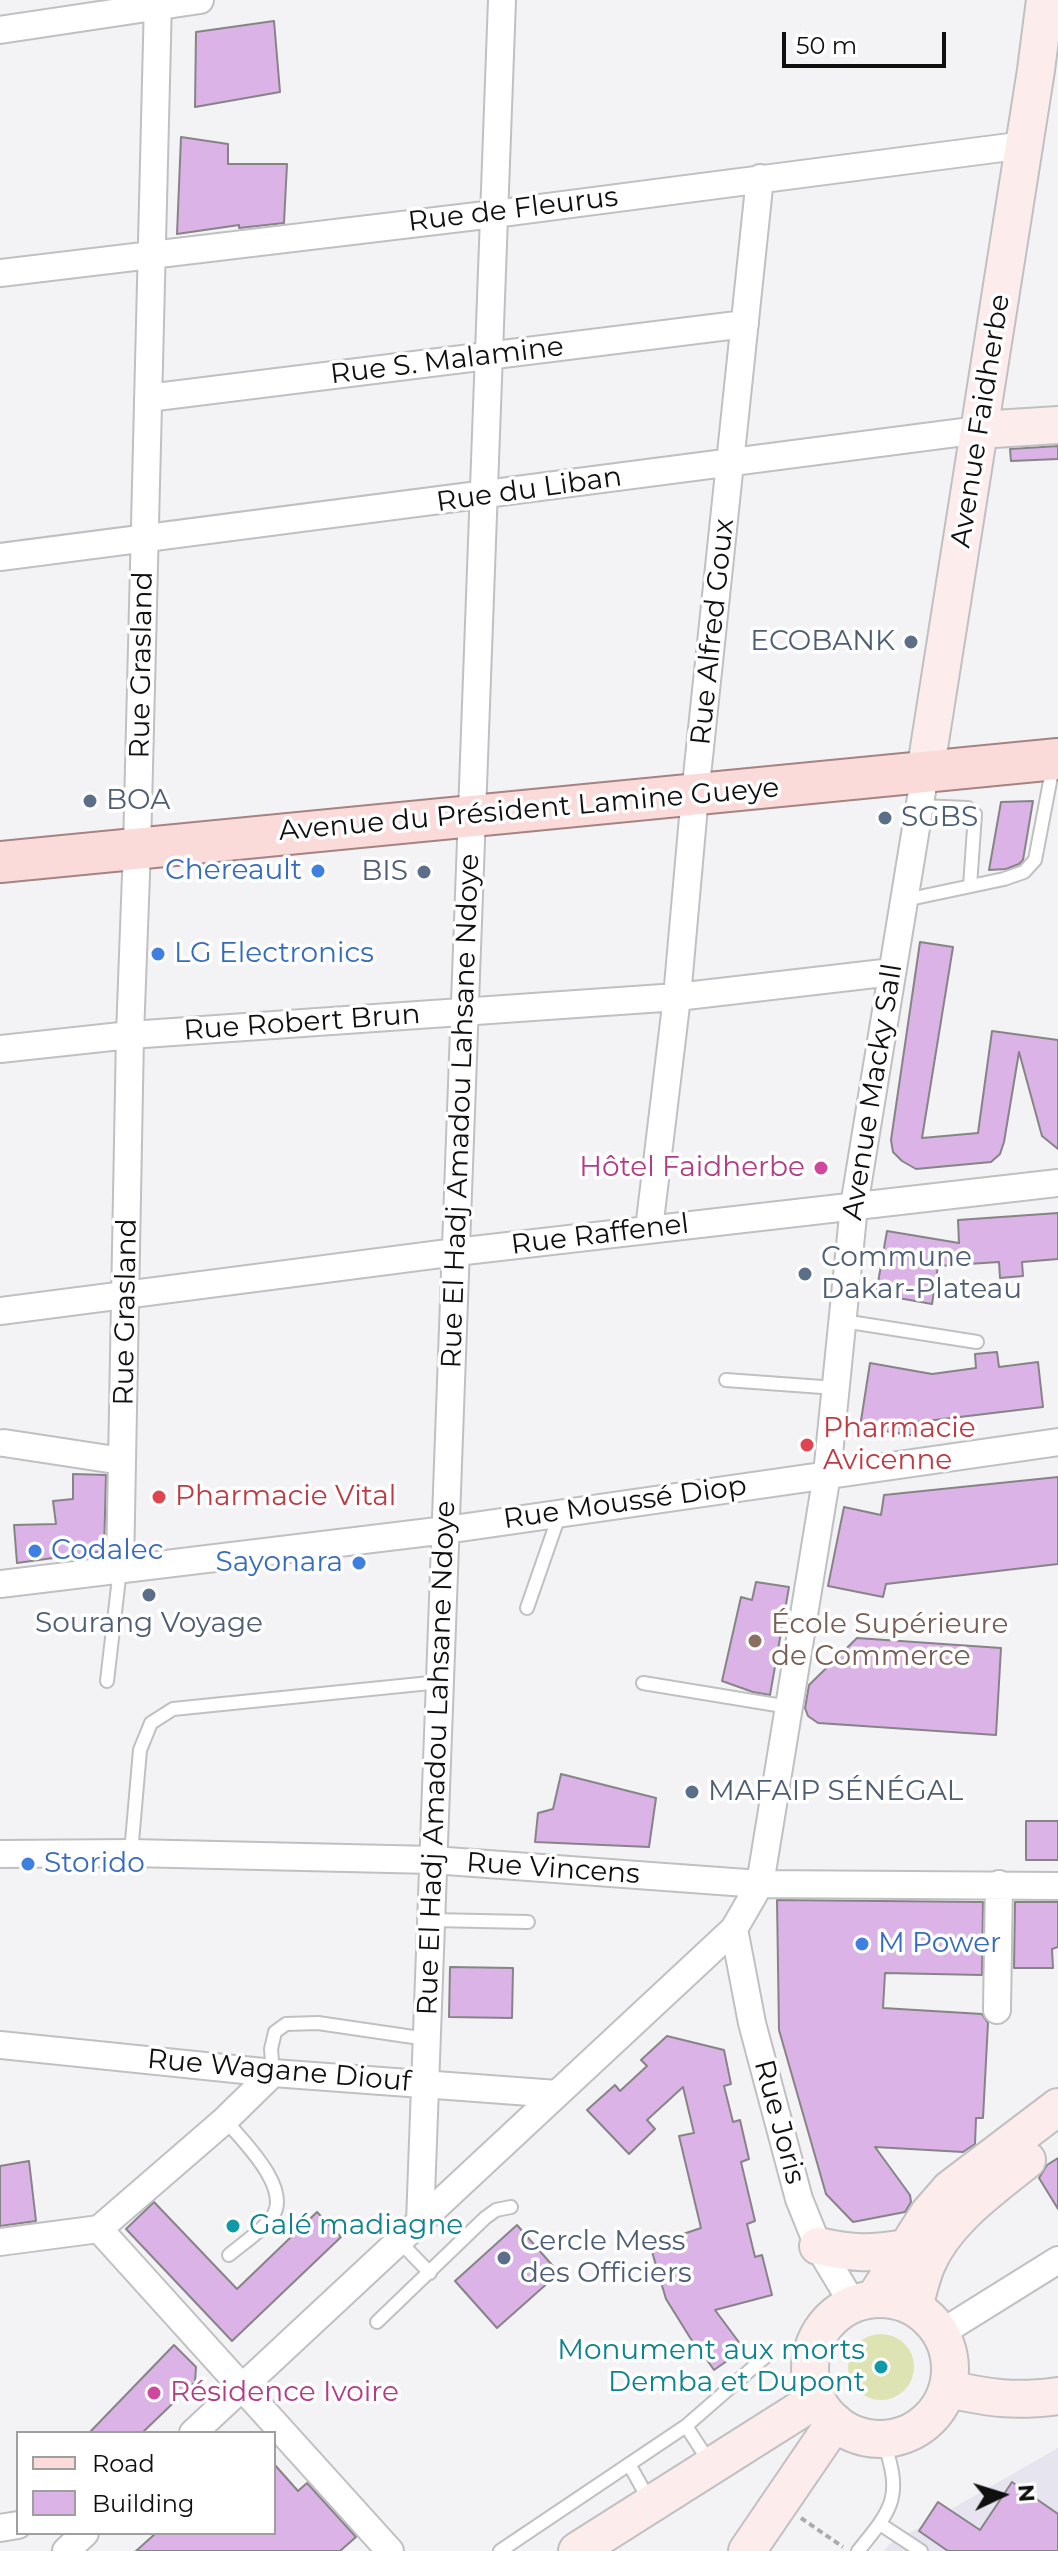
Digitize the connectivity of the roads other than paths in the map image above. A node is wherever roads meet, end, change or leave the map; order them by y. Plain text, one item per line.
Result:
1 (200, 0) edge
2 (502, 0) edge
3 (1045, 0) edge
4 (158, 3) edge
5 (1058, 17) edge
6 (0, 30) edge
7 (1036, 70) junction
8 (1025, 145) junction
9 (760, 178) junction
10 (494, 214) junction
11 (152, 254) junction
12 (0, 273) edge
13 (745, 324) junction
14 (489, 356) junction
15 (148, 398) junction
16 (1058, 425) edge
17 (979, 430) junction
18 (730, 463) junction
19 (484, 496) junction
20 (145, 538) junction
21 (0, 557) edge
22 (1056, 759) edge
23 (922, 789) junction
24 (695, 795) junction
25 (472, 814) junction
26 (137, 848) junction
27 (0, 862) edge
28 (970, 886) junction
29 (904, 900) junction
30 (892, 972) junction
31 (677, 997) junction
32 (464, 1013) junction
33 (130, 1035) junction
34 (0, 1049) edge
35 (1058, 1183) edge
36 (854, 1206) junction
37 (649, 1229) junction
38 (456, 1252) junction
39 (127, 1295) junction
40 (0, 1311) edge
41 (843, 1321) junction
42 (977, 1342) dead end
43 (726, 1380) dead end
44 (836, 1388) junction
45 (1058, 1442) edge
46 (4, 1443) dead end
47 (122, 1461) junction
48 (827, 1474) junction
49 (560, 1513) junction
50 (446, 1530) junction
51 (120, 1569) junction
52 (0, 1584) edge
53 (527, 1608) dead end
54 (107, 1681) dead end
55 (440, 1682) junction
56 (643, 1683) dead end
57 (789, 1707) junction
58 (131, 1853) junction
59 (0, 1854) edge
60 (433, 1860) junction
61 (760, 1884) junction
62 (999, 1884) junction
63 (1058, 1886) edge
64 (431, 1920) junction
65 (528, 1922) dead end
66 (734, 1929) junction
67 (997, 2010) dead end
68 (427, 2039) junction
69 (0, 2045) edge
70 (273, 2073) junction
71 (425, 2084) junction
72 (557, 2094) junction
73 (1058, 2107) edge
74 (225, 2120) junction
75 (1058, 2135) edge
76 (511, 2207) dead end
77 (420, 2222) junction
78 (99, 2229) junction
79 (399, 2241) junction
80 (0, 2242) edge
81 (818, 2246) junction
82 (906, 2248) junction
83 (229, 2255) dead end
84 (1058, 2260) edge
85 (430, 2273) junction
86 (864, 2301) junction
87 (914, 2307) junction
88 (377, 2322) dead end
89 (941, 2333) junction
90 (764, 2358) dead end
91 (242, 2387) junction
92 (947, 2389) junction
93 (1058, 2396) edge
94 (826, 2410) junction
95 (686, 2426) junction
96 (195, 2431) edge
97 (883, 2439) junction
98 (629, 2464) junction
99 (712, 2466) junction
100 (651, 2504) junction
101 (880, 2524) junction
102 (83, 2535) edge
103 (66, 2551) edge
104 (390, 2551) edge
105 (500, 2551) edge
106 (577, 2551) edge
107 (747, 2551) edge
108 (858, 2551) edge
109 (921, 2551) edge

1 - 4 street
2 - 10 street, Rue El Hadj Amadou Lahsane Ndoye
3 - 7 street, Avenue Faidherbe
4 - 6 street
4 - 11 street, Rue Grasland
5 - 7 street, Avenue Faidherbe
7 - 8 street, Avenue Faidherbe
8 - 9 street, Rue de Fleurus
8 - 17 street, Avenue Faidherbe
9 - 10 street, Rue de Fleurus
9 - 13 street, Rue Alfred Goux
10 - 11 street, Rue de Fleurus
10 - 14 street, Rue El Hadj Amadou Lahsane Ndoye
11 - 12 street, Rue de Fleurus
11 - 15 street, Rue Grasland
13 - 14 street, Rue S. Malamine
13 - 18 street, Rue Alfred Goux
14 - 15 street, Rue S. Malamine
14 - 19 street, Rue El Hadj Amadou Lahsane Ndoye
15 - 20 street, Rue Grasland
16 - 17 street, Rue du Liban
17 - 18 street, Rue du Liban
17 - 23 street, Avenue Faidherbe
18 - 19 street, Rue du Liban
18 - 24 street, Rue Alfred Goux
19 - 20 street, Rue du Liban
19 - 25 street, Rue El Hadj Amadou Lahsane Ndoye
20 - 21 street, Rue du Liban
20 - 26 street, Rue Grasland
22 - 23 main road, Avenue du Président Lamine Gueye
22 - 28 lane
23 - 24 main road, Avenue du Président Lamine Gueye
23 - 28 lane
23 - 29 street, Avenue Macky Sall
24 - 25 main road, Avenue du Président Lamine Gueye
24 - 31 street, Rue Alfred Goux
25 - 26 main road, Avenue du Président Lamine Gueye
25 - 32 street, Rue El Hadj Amadou Lahsane Ndoye
26 - 27 main road, Avenue du Président Lamine Gueye
26 - 33 street, Rue Grasland
28 - 29 lane
29 - 30 street, Avenue Macky Sall
30 - 31 street, Rue Robert Brun
30 - 36 street, Avenue Macky Sall
31 - 32 street, Rue Robert Brun
31 - 37 street, Rue Alfred Goux
32 - 33 street, Rue Robert Brun
32 - 38 street, Rue El Hadj Amadou Lahsane Ndoye
33 - 34 street, Rue Robert Brun
33 - 39 street, Rue Grasland
35 - 36 street, Rue Raffenel
36 - 37 street, Rue Raffenel
36 - 41 street, Avenue Macky Sall
37 - 38 street, Rue Raffenel
38 - 39 street, Rue Raffenel
38 - 50 street, Rue El Hadj Amadou Lahsane Ndoye
39 - 40 street, Rue Raffenel
39 - 47 street, Rue Grasland
41 - 42 lane
41 - 44 street, Avenue Macky Sall
43 - 44 lane
44 - 48 street, Avenue Macky Sall
45 - 48 street, Rue Moussé Diop
46 - 47 street
47 - 51 street, Rue Grasland
48 - 49 street, Rue Moussé Diop
48 - 57 street, Avenue Macky Sall
49 - 50 street, Rue Moussé Diop
49 - 53 lane
50 - 51 street, Rue Moussé Diop
50 - 55 street, Rue El Hadj Amadou Lahsane Ndoye
51 - 52 street, Rue Moussé Diop
51 - 54 lane
55 - 58 lane
55 - 60 street, Rue El Hadj Amadou Lahsane Ndoye
56 - 57 lane
57 - 61 street, Avenue Macky Sall
58 - 59 street, Rue Vincens
58 - 60 street, Rue Vincens
60 - 61 street, Rue Vincens
60 - 64 street, Rue El Hadj Amadou Lahsane Ndoye
61 - 62 street, Rue Vincens
61 - 66 street, Avenue Macky Sall
62 - 63 street, Rue Vincens
62 - 67 street
64 - 65 lane
64 - 68 street, Rue El Hadj Amadou Lahsane Ndoye
66 - 72 street, Avenue Macky Sall
66 - 81 street, Rue Joris
68 - 70 lane
68 - 71 street, Rue El Hadj Amadou Lahsane Ndoye
69 - 70 street, Rue Wagane Diouf
70 - 71 street, Rue Wagane Diouf
70 - 74 street
71 - 72 street, Rue Wagane Diouf
71 - 77 street, Rue El Hadj Amadou Lahsane Ndoye
72 - 77 street, Avenue Macky Sall
73 - 82 street
74 - 78 street
74 - 83 lane
75 - 87 street
76 - 85 lane
77 - 79 street, Avenue Macky Sall
78 - 80 street
78 - 91 street
79 - 85 lane
79 - 91 street, Avenue Macky Sall
81 - 82 street
81 - 86 street, Rue Joris
82 - 86 street
84 - 89 street
85 - 88 lane
86 - 87 street
86 - 94 street
87 - 89 street
89 - 92 street
90 - 95 lane
91 - 96 street, Avenue Macky Sall
91 - 104 street
92 - 93 street
92 - 97 street
94 - 97 street
94 - 99 street
94 - 107 street
95 - 98 lane
95 - 99 lane
97 - 101 lane
98 - 100 lane
98 - 105 lane
99 - 100 street
100 - 106 street
101 - 108 lane
101 - 109 lane
102 - 103 street

